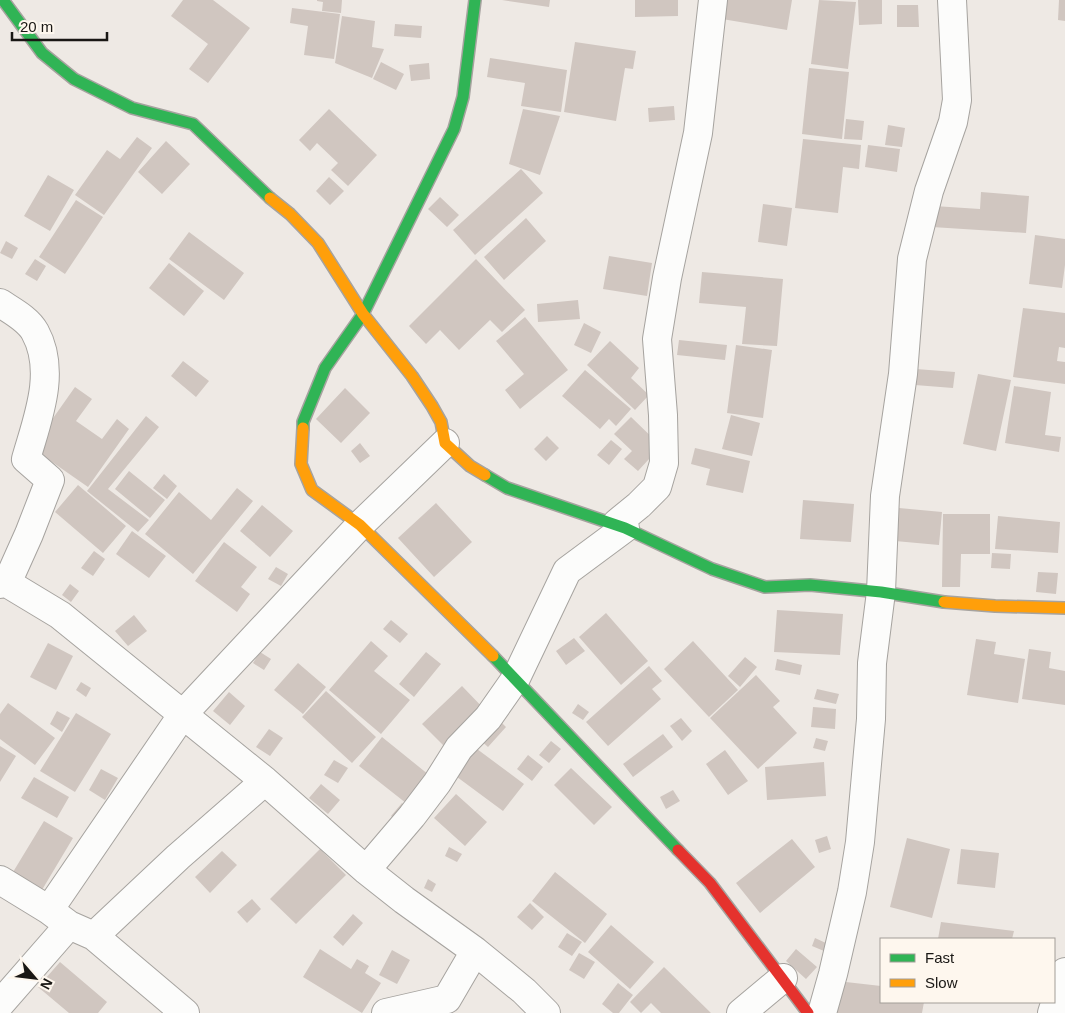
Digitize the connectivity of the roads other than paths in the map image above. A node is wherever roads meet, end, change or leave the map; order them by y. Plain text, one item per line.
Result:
1 (3, 0) edge
2 (475, 0) edge
3 (713, 0) edge
4 (952, 0) edge
5 (0, 304) edge
6 (363, 314) junction
7 (445, 442) junction
8 (360, 524) junction
9 (625, 528) junction
10 (4, 583) edge
11 (881, 592) junction
12 (1065, 608) edge
13 (516, 678) junction
14 (182, 714) junction
15 (265, 781) junction
16 (366, 870) junction
17 (0, 880) edge
18 (59, 918) junction
19 (94, 936) junction
20 (475, 951) junction
21 (1065, 972) edge
22 (783, 978) junction
23 (0, 1004) edge
24 (185, 1013) edge
25 (386, 1013) edge
26 (546, 1013) edge
27 (741, 1013) edge
28 (808, 1013) edge
29 (822, 1013) edge
30 (1052, 1013) edge

1 - 6 street
2 - 6 street
3 - 9 street
4 - 11 street
5 - 10 street
6 - 7 street
6 - 8 street
7 - 8 street
7 - 9 street
8 - 13 street
8 - 14 street
9 - 11 street
9 - 13 street
10 - 14 street
11 - 12 street
11 - 29 street
13 - 16 street
13 - 22 street
14 - 15 street
14 - 18 street
15 - 16 street
15 - 19 street
16 - 20 street
17 - 18 street
18 - 19 street
18 - 23 street
19 - 24 street
20 - 25 street
20 - 26 street
21 - 30 street
22 - 27 street
22 - 28 street

